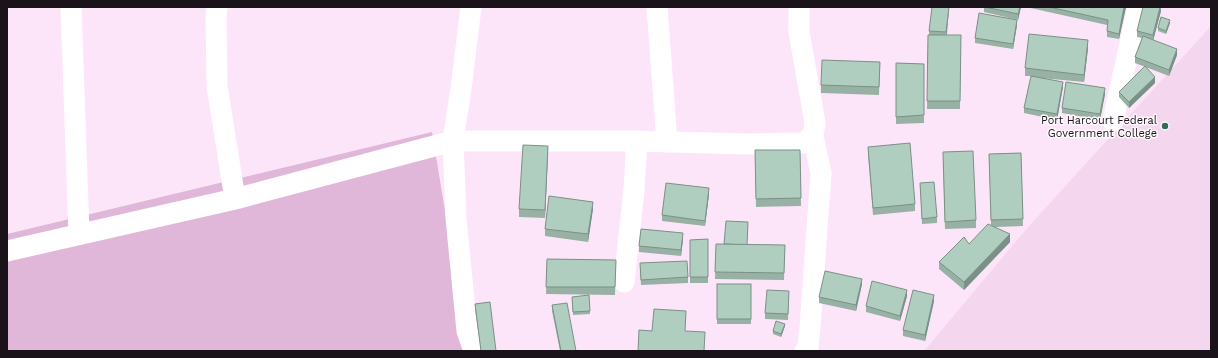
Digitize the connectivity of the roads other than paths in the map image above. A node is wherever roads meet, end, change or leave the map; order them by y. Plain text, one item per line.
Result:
1 (71, 7) edge
2 (217, 7) edge
3 (471, 7) edge
4 (657, 7) edge
5 (799, 7) edge
6 (1138, 7) edge
7 (1113, 121) dead end
8 (813, 136) junction
9 (453, 141) junction
10 (637, 141) junction
11 (667, 142) junction
12 (235, 199) junction
13 (79, 234) junction
14 (7, 252) edge
15 (624, 282) dead end
16 (474, 351) edge
17 (805, 351) edge

1 - 13 street
2 - 12 street
3 - 9 street
4 - 11 street
5 - 8 street
6 - 7 street
8 - 11 street
8 - 17 street
9 - 10 street
9 - 12 street
9 - 16 street
10 - 11 street
10 - 15 street
12 - 13 street
13 - 14 street

